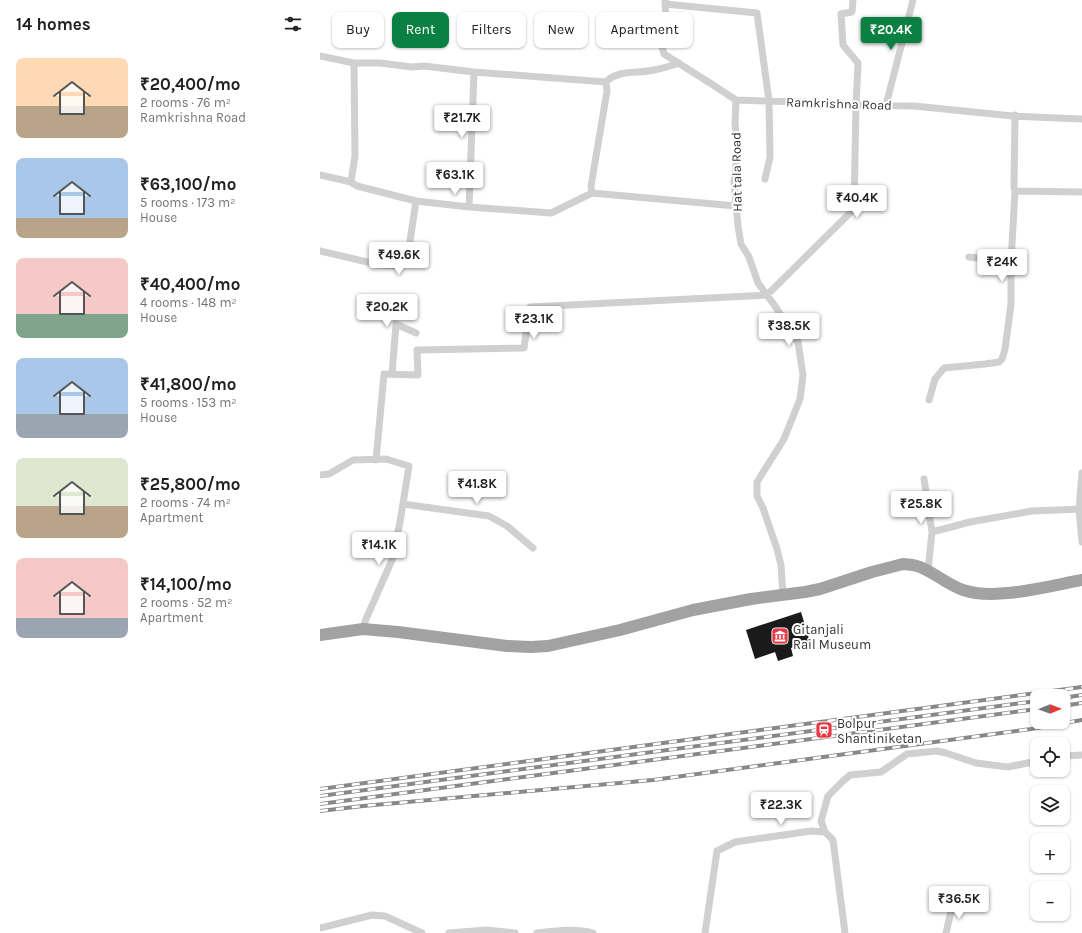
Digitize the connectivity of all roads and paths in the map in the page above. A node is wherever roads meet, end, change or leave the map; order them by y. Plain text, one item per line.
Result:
1 (852, 0) edge
2 (913, 0) edge
3 (665, 2) edge
4 (320, 56) edge
5 (354, 63) junction
6 (679, 63) junction
7 (474, 72) junction
8 (606, 82) junction
9 (736, 100) junction
10 (768, 101) junction
11 (856, 105) junction
12 (886, 105) junction
13 (1015, 116) junction
14 (1082, 119) edge
15 (320, 175) edge
16 (765, 179) dead end
17 (351, 182) junction
18 (1015, 191) junction
19 (1082, 192) edge
20 (592, 193) junction
21 (416, 201) junction
22 (736, 206) junction
23 (469, 207) junction
24 (320, 251) edge
25 (969, 257) dead end
26 (1011, 262) junction
27 (767, 294) junction
28 (416, 333) dead end
29 (392, 374) junction
30 (929, 400) dead end
31 (376, 460) junction
32 (1082, 473) edge
33 (320, 475) edge
34 (924, 479) dead end
35 (403, 504) junction
36 (1081, 509) edge
37 (932, 532) junction
38 (1082, 542) edge
39 (534, 548) dead end
40 (928, 570) junction
41 (1082, 580) edge
42 (783, 595) junction
43 (363, 629) junction
44 (320, 635) edge
45 (1082, 755) edge
46 (1070, 756) edge
47 (1030, 762) edge
48 (825, 832) junction
49 (953, 903) dead end
50 (320, 928) edge
51 (422, 933) edge
52 (449, 933) edge
53 (515, 933) edge
54 (537, 933) edge
55 (593, 933) edge
56 (705, 933) edge
57 (845, 933) edge
58 (946, 933) edge

1 - 11 street
2 - 12 street
3 - 6 street
3 - 10 street
4 - 5 street
5 - 7 street
5 - 17 street
6 - 8 street
6 - 9 street
7 - 8 street
7 - 23 street
8 - 20 street
9 - 10 street, Ramkrishna Road
9 - 22 street, Hat tala Road
10 - 11 street, Ramkrishna Road
10 - 16 street
11 - 12 street, Ramkrishna Road
11 - 27 street
12 - 13 street, Ramkrishna Road
13 - 14 street, Ramkrishna Road
13 - 18 street
15 - 17 street
17 - 21 street
18 - 19 street
18 - 26 street
20 - 22 street
20 - 23 street
21 - 23 street
21 - 24 street
22 - 27 street, Hat tala Road
25 - 26 street
26 - 30 street
27 - 29 street
27 - 42 street, Hat tala Road
28 - 29 street
29 - 31 street
31 - 33 street
31 - 35 street
32 - 36 street
34 - 37 street
35 - 39 street
35 - 43 street
36 - 37 street
36 - 38 street
37 - 40 street
40 - 41 highway
40 - 42 highway
42 - 43 highway
43 - 44 highway
45 - 46 street
47 - 48 street
48 - 56 street
48 - 57 street
49 - 58 street
50 - 51 street
52 - 53 street
54 - 55 street

